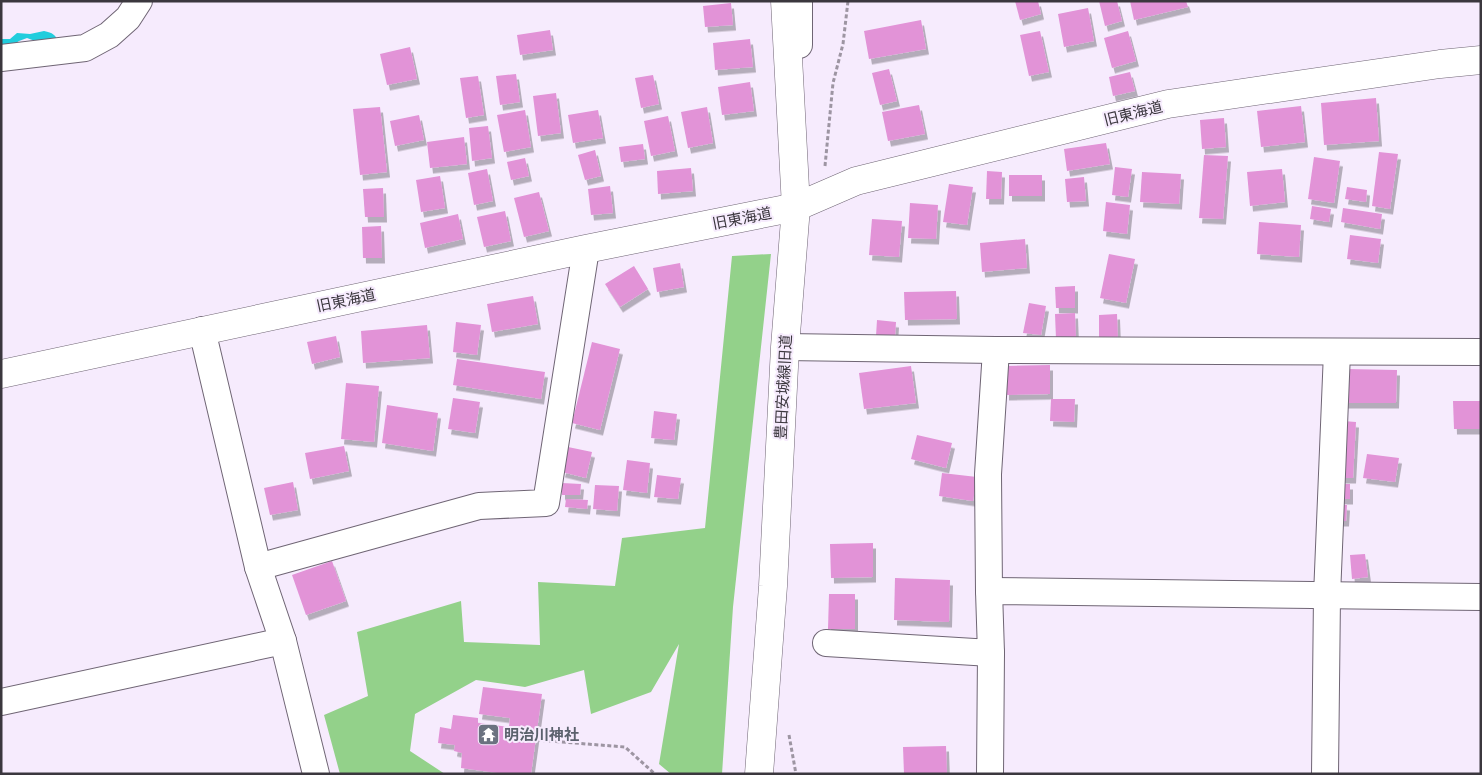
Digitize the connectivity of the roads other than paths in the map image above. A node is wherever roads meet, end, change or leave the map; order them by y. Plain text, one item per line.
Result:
1 (139, 1) edge
2 (785, 1) edge
3 (799, 1) edge
4 (1, 58) edge
5 (1481, 60) edge
6 (796, 207) junction
7 (586, 250) junction
8 (202, 330) junction
9 (785, 347) junction
10 (996, 350) junction
11 (1337, 352) junction
12 (1481, 352) edge
13 (1, 374) edge
14 (258, 567) junction
15 (989, 591) junction
16 (1327, 596) junction
17 (1481, 597) edge
18 (282, 641) junction
19 (826, 643) dead end
20 (992, 652) junction
21 (1, 702) edge
22 (316, 774) edge
23 (759, 774) edge
24 (990, 774) edge
25 (1324, 774) edge

1 - 4 street
2 - 6 street, 豊田安城線旧道
3 - 6 street
5 - 6 street, 旧東海道
6 - 7 street, 旧東海道
6 - 9 street, 豊田安城線旧道
7 - 8 street, 旧東海道
7 - 14 street
8 - 13 street, 旧東海道
8 - 14 street
9 - 10 street
9 - 23 street, 豊田安城線旧道
10 - 11 street
10 - 15 street
11 - 12 street
11 - 16 street
14 - 18 street
15 - 16 street
15 - 20 street
16 - 17 street
16 - 25 street
18 - 21 street
18 - 22 street
19 - 20 street
20 - 24 street

